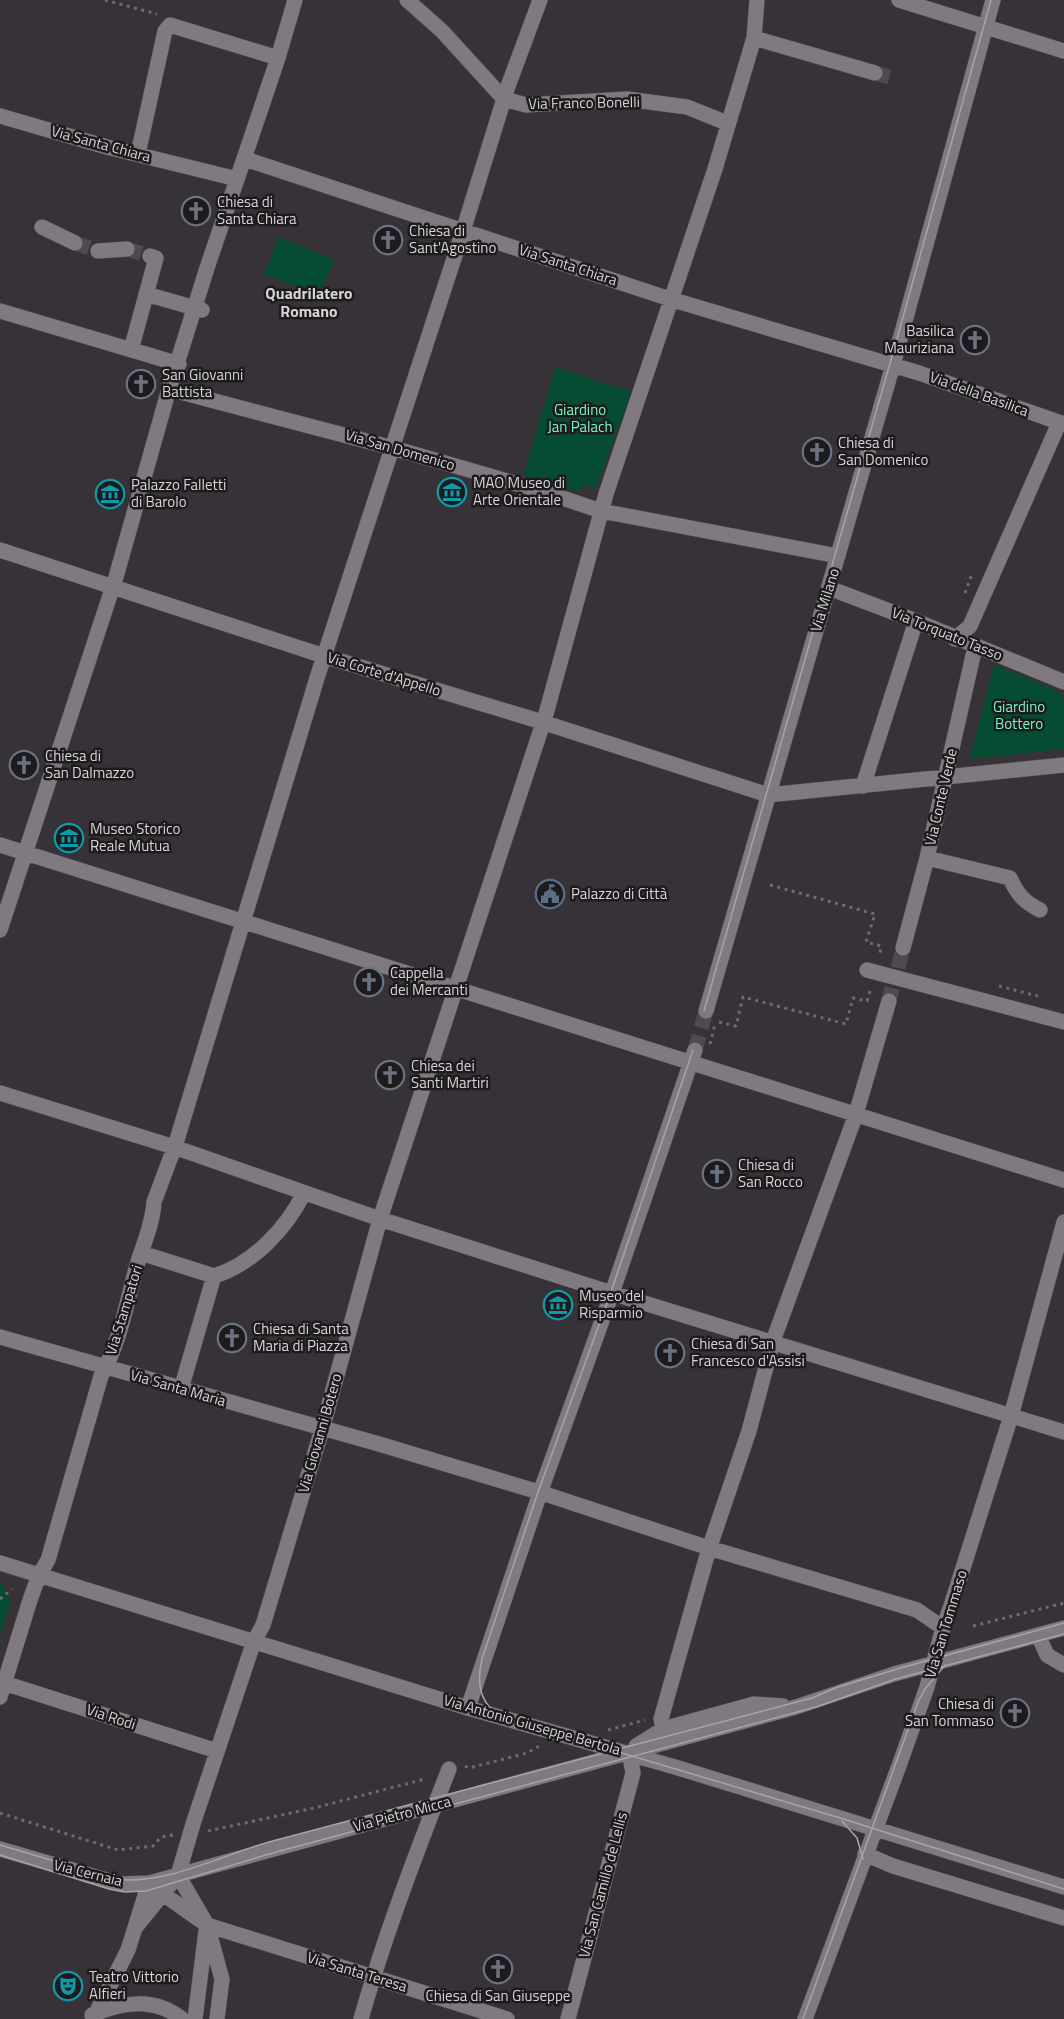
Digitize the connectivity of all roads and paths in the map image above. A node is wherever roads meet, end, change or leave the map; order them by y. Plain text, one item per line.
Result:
1 (105, 0) edge
2 (295, 0) edge
3 (407, 0) edge
4 (540, 0) edge
5 (757, 0) edge
6 (899, 0) edge
7 (993, 0) edge
8 (167, 21) junction
9 (986, 26) junction
10 (754, 38) junction
11 (1064, 51) edge
12 (278, 58) junction
13 (875, 73) tunnel mouth
14 (504, 99) junction
15 (0, 116) edge
16 (727, 123) junction
17 (138, 154) junction
18 (245, 159) junction
19 (237, 178) junction
20 (42, 227) dead end
21 (463, 231) junction
22 (75, 243) tunnel mouth
23 (127, 249) tunnel mouth
24 (98, 251) tunnel mouth
25 (154, 255) dead end
26 (146, 294) junction
27 (670, 299) junction
28 (198, 309) junction
29 (0, 311) edge
30 (131, 350) junction
31 (179, 364) junction
32 (893, 365) junction
33 (170, 389) junction
34 (1062, 423) edge
35 (393, 447) junction
36 (601, 511) junction
37 (0, 550) edge
38 (838, 556) junction
39 (113, 587) junction
40 (829, 588) junction
41 (916, 621) junction
42 (955, 639) junction
43 (975, 646) junction
44 (324, 656) junction
45 (1064, 682) edge
46 (543, 723) junction
47 (1064, 765) edge
48 (946, 777) junction
49 (863, 786) junction
50 (768, 795) junction
51 (0, 845) edge
52 (27, 853) junction
53 (927, 858) junction
54 (1040, 910) dead end
55 (242, 921) junction
56 (0, 930) edge
57 (903, 948) tunnel mouth
58 (867, 970) dead end
59 (891, 985) junction
60 (456, 989) junction
61 (706, 1011) tunnel mouth
62 (1064, 1022) edge
63 (698, 1056) junction
64 (0, 1093) edge
65 (856, 1114) junction
66 (174, 1147) junction
67 (1064, 1180) edge
68 (304, 1193) junction
69 (380, 1219) junction
70 (1064, 1222) edge
71 (141, 1253) junction
72 (214, 1276) junction
73 (612, 1293) junction
74 (0, 1337) edge
75 (773, 1341) junction
76 (106, 1366) junction
77 (181, 1389) junction
78 (1011, 1416) junction
79 (322, 1429) junction
80 (1064, 1432) edge
81 (540, 1493) junction
82 (709, 1548) junction
83 (0, 1563) edge
84 (39, 1575) junction
85 (12, 1589) dead end
86 (0, 1599) edge
87 (1064, 1603) edge
88 (973, 1626) dead end
89 (943, 1628) junction
90 (1064, 1628) edge
91 (1038, 1635) junction
92 (254, 1641) junction
93 (934, 1663) junction
94 (1064, 1665) edge
95 (2, 1690) edge
96 (796, 1707) junction
97 (468, 1708) junction
98 (647, 1719) dead end
99 (663, 1729) junction
100 (603, 1732) dead end
101 (545, 1743) dead end
102 (217, 1751) junction
103 (626, 1753) junction
104 (448, 1768) dead end
105 (469, 1768) dead end
106 (425, 1779) dead end
107 (434, 1806) junction
108 (0, 1813) edge
109 (875, 1828) junction
110 (208, 1831) dead end
111 (173, 1835) dead end
112 (0, 1849) edge
113 (865, 1854) junction
114 (178, 1875) junction
115 (149, 1883) junction
116 (1064, 1887) edge
117 (163, 1894) junction
118 (1064, 1918) edge
119 (207, 1925) junction
120 (135, 1928) junction
121 (373, 1977) junction
122 (91, 2017) edge
123 (182, 2019) edge
124 (195, 2019) edge
125 (217, 2019) edge
126 (361, 2019) edge
127 (507, 2019) edge
128 (568, 2019) edge
129 (805, 2019) edge

1 - 8 path
2 - 12 street
3 - 14 street
4 - 14 street, Via Stampatori
5 - 10 street, Via Giovanni Botero
6 - 9 street
7 - 9 street, Via Milano
8 - 12 street
8 - 17 street
9 - 11 street
9 - 32 street, Via Milano
10 - 13 street
10 - 16 street, Via Giovanni Botero
12 - 18 street
14 - 16 street, Via Franco Bonelli
14 - 21 street, Via Stampatori
15 - 17 street, Via Santa Chiara
16 - 27 street, Via Giovanni Botero
17 - 19 street, Via Santa Chiara
18 - 19 street
18 - 21 street, Via Santa Chiara
19 - 28 street
20 - 22 street
21 - 27 street, Via Santa Chiara
21 - 35 street, Via Stampatori
23 - 24 street
25 - 26 street
26 - 28 street
26 - 30 street
27 - 32 street, Via Santa Chiara
27 - 36 street, Via Giovanni Botero
28 - 31 street
29 - 30 street
30 - 31 street
31 - 33 street
32 - 34 street, Via della Basilica
32 - 38 street, Via Milano
33 - 35 street, Via San Domenico
33 - 39 street
34 - 42 street
35 - 36 street, Via San Domenico
35 - 44 street, Via Stampatori
36 - 38 street, Via San Domenico
36 - 46 street, Via Giovanni Botero
37 - 39 street, Via Corte d'Appello
38 - 40 street, Via Milano
39 - 44 street, Via Corte d'Appello
39 - 52 street
40 - 41 street, Via Torquato Tasso
40 - 50 street, Via Milano
41 - 42 street, Via Torquato Tasso
41 - 49 street
42 - 43 street, Via Torquato Tasso
43 - 45 street, Via Torquato Tasso
43 - 48 street, Via Conte Verde
44 - 46 street, Via Corte d'Appello
44 - 55 street, Via Stampatori
46 - 50 street, Via Corte d'Appello
46 - 60 street, Via Giovanni Botero
47 - 48 street
48 - 49 street
48 - 53 street, Via Conte Verde
49 - 50 street
50 - 61 street, Via Milano
51 - 52 street
52 - 55 street
52 - 56 street
53 - 54 street
53 - 57 street, Via Conte Verde
55 - 60 street
55 - 66 street, Via Stampatori
58 - 59 street
59 - 62 street
59 - 63 path
59 - 65 street
60 - 63 street
60 - 69 street, Via Giovanni Botero
63 - 65 street
63 - 73 street
64 - 66 street
65 - 67 street
65 - 75 street
66 - 68 street
66 - 71 street, Via Stampatori
68 - 69 street
68 - 72 street
69 - 73 street
69 - 79 street, Via Giovanni Botero
70 - 78 street, Via San Tommaso
71 - 72 street
71 - 76 street, Via Stampatori
72 - 77 street
73 - 75 street
73 - 81 street
74 - 76 street, Via Santa Maria
75 - 78 street
75 - 82 street
76 - 77 street, Via Santa Maria
76 - 84 street, Via Stampatori
77 - 79 street, Via Santa Maria
78 - 80 street
78 - 89 street, Via San Tommaso
79 - 81 street, Via Santa Maria
79 - 92 street, Via Giovanni Botero
81 - 82 street, Via Santa Maria
81 - 97 street
82 - 89 street, Via Santa Maria
82 - 99 street
83 - 84 street, Via Antonio Giuseppe Bertola
84 - 92 street, Via Antonio Giuseppe Bertola
84 - 95 street, Via Stampatori
85 - 86 path
87 - 88 path
89 - 93 street, Via San Tommaso
90 - 91 street, Via Pietro Micca
91 - 93 street, Via Pietro Micca
91 - 94 street
92 - 97 street, Via Antonio Giuseppe Bertola
92 - 102 street, Via Giovanni Botero
93 - 96 street, Via Pietro Micca
93 - 109 street, Via San Tommaso
95 - 102 street, Via Rodi
96 - 99 street, Via Pietro Micca
96 - 103 street, Via Pietro Micca
97 - 103 street, Via Antonio Giuseppe Bertola
98 - 100 path
99 - 103 street, Via Pietro Micca
101 - 105 path
102 - 114 street, Via Giovanni Botero
103 - 107 street, Via Pietro Micca
103 - 109 street, Via Antonio Giuseppe Bertola
103 - 128 street, Via San Camillo de Lellis
104 - 107 street
106 - 110 path
107 - 114 street, Via Pietro Micca
107 - 121 street
108 - 111 path
109 - 113 street, Via San Tommaso
109 - 116 street, Via Antonio Giuseppe Bertola
112 - 115 street, Via Cernaia
113 - 118 street
113 - 129 street, Via San Tommaso
114 - 115 street, Via Cernaia
114 - 117 street
114 - 119 street
115 - 117 street, Via Santa Teresa
115 - 120 street
117 - 119 street, Via Santa Teresa
117 - 120 street
119 - 121 street, Via Santa Teresa
119 - 124 street
119 - 125 street
120 - 122 street
121 - 126 street
121 - 127 street, Via Santa Teresa
122 - 123 street

